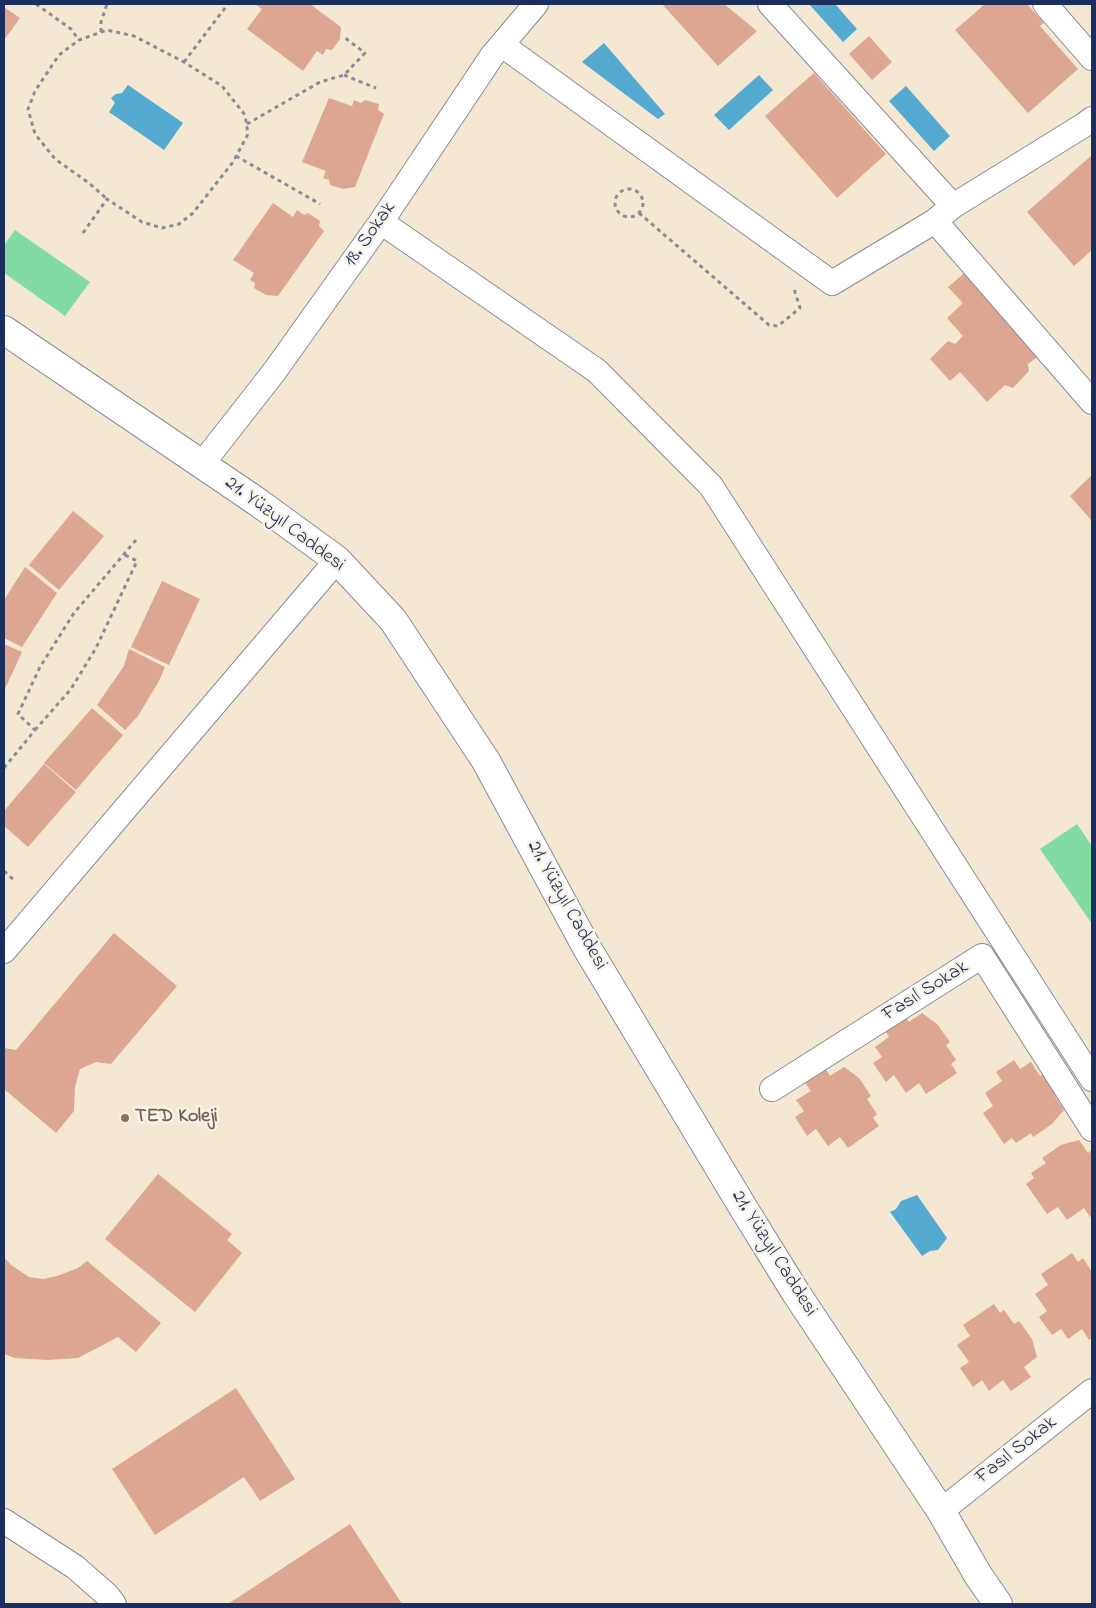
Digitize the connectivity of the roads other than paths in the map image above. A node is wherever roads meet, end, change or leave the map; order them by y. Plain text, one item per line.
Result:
1 (536, 4) edge
2 (770, 4) edge
3 (1044, 4) edge
4 (502, 45) junction
5 (1092, 58) edge
6 (1090, 126) edge
7 (944, 213) junction
8 (381, 222) junction
9 (4, 330) edge
10 (1092, 402) edge
11 (202, 464) junction
12 (337, 560) junction
13 (4, 951) edge
14 (1092, 1079) edge
15 (772, 1089) dead end
16 (1092, 1129) edge
17 (1092, 1391) edge
18 (941, 1511) junction
19 (4, 1521) edge
20 (114, 1604) edge
21 (998, 1604) edge

1 - 4 street, 18. Sokak
2 - 7 street
3 - 5 street
4 - 7 street
4 - 8 street, 18. Sokak
6 - 7 street
7 - 10 street
8 - 11 street, 18. Sokak
8 - 14 street
9 - 11 street, 21. Yüzyıl Caddesi
11 - 12 street, 21. Yüzyıl Caddesi
12 - 13 street
12 - 18 street, 21. Yüzyıl Caddesi
15 - 16 street, Fasıl Sokak
17 - 18 street, Fasıl Sokak
18 - 21 street, 21. Yüzyıl Caddesi
19 - 20 street

